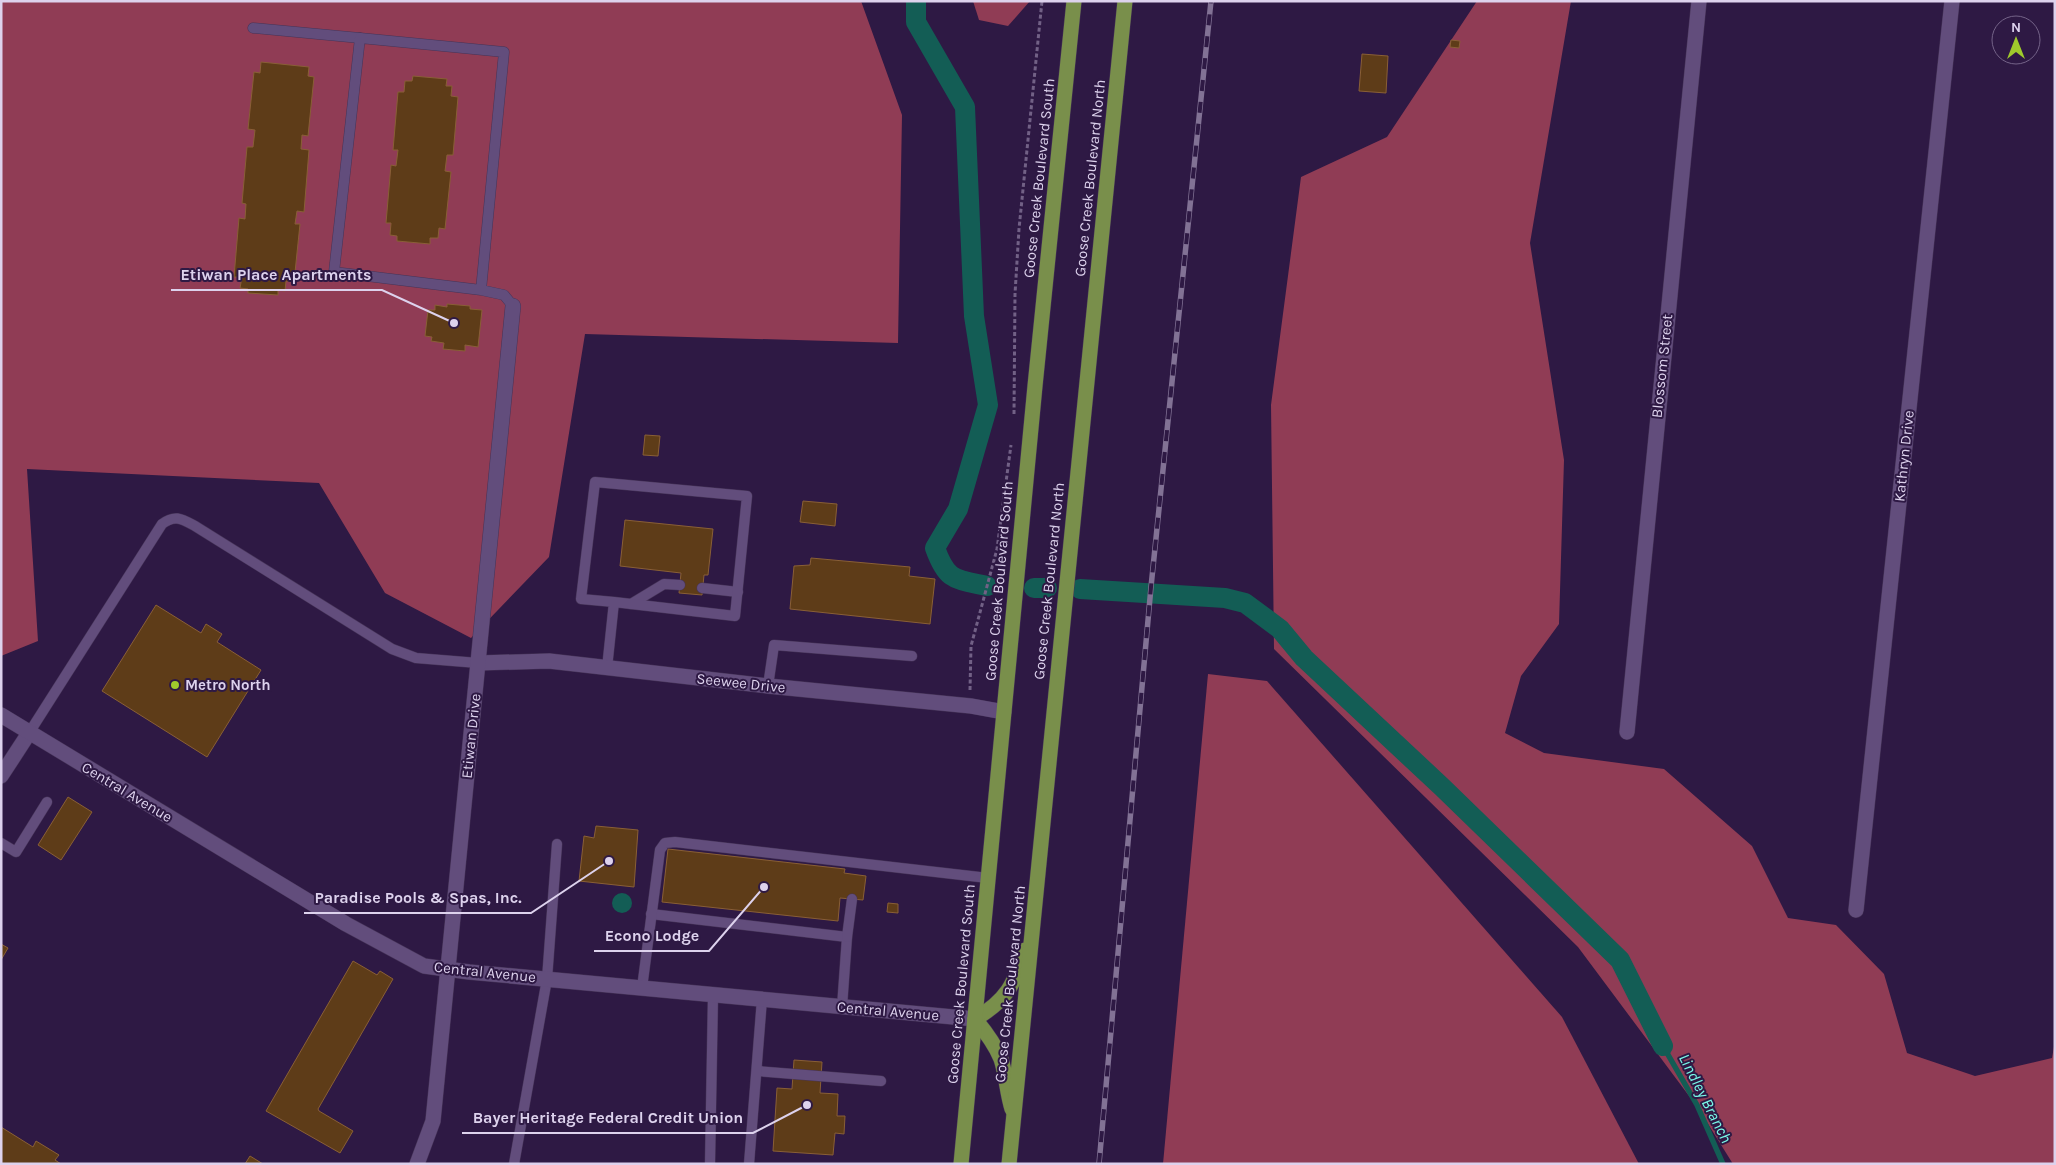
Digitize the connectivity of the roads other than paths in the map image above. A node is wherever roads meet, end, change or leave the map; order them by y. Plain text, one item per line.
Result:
1 (1074, 1) edge
2 (1125, 1) edge
3 (1699, 1) edge
4 (1952, 1) edge
5 (253, 28) dead end
6 (360, 38) junction
7 (482, 290) junction
8 (513, 306) joint
9 (680, 585) dead end
10 (702, 588) dead end
11 (738, 592) junction
12 (614, 602) junction
13 (631, 604) junction
14 (912, 656) dead end
15 (478, 663) junction
16 (607, 668) junction
17 (768, 686) junction
18 (1004, 712) junction
19 (1, 715) edge
20 (1627, 732) dead end
21 (29, 733) junction
22 (1, 776) edge
23 (46, 802) dead end
24 (1, 843) edge
25 (557, 844) dead end
26 (855, 863) junction
27 (854, 874) dead end
28 (988, 878) junction
29 (852, 899) dead end
30 (1856, 910) dead end
31 (651, 914) junction
32 (1033, 925) junction
33 (848, 937) junction
34 (449, 970) junction
35 (547, 979) junction
36 (642, 988) junction
37 (714, 995) junction
38 (762, 999) junction
39 (842, 1007) junction
40 (975, 1019) junction
41 (757, 1071) junction
42 (881, 1081) dead end
43 (1014, 1116) junction
44 (958, 1161) edge
45 (417, 1164) edge
46 (514, 1164) edge
47 (710, 1164) edge
48 (749, 1164) edge
49 (1009, 1164) edge

1 - 18 highway, Goose Creek Boulevard South
2 - 32 highway, Goose Creek Boulevard North
3 - 20 street, Blossom Street
4 - 30 street, Kathryn Drive
5 - 6 lane
6 - 7 lane
6 - 7 lane
7 - 8 lane
8 - 15 street, Etiwan Drive
9 - 13 lane
10 - 11 lane
11 - 12 lane
11 - 13 lane
12 - 13 lane
12 - 16 lane
14 - 17 lane
15 - 16 street, Seewee Drive
15 - 21 lane
15 - 34 street, Etiwan Drive
16 - 17 street, Seewee Drive
17 - 18 street, Seewee Drive
18 - 28 highway, Goose Creek Boulevard South
19 - 21 street, Central Avenue
21 - 22 street
21 - 34 street, Central Avenue
23 - 24 lane
25 - 35 lane
26 - 27 lane
26 - 28 lane
26 - 31 lane
28 - 40 highway, Goose Creek Boulevard South
29 - 33 lane
31 - 33 lane
31 - 36 lane
32 - 40 highway
32 - 43 highway, Goose Creek Boulevard North
33 - 39 lane
34 - 35 street, Central Avenue
34 - 45 street, Etiwan Drive
35 - 36 street, Central Avenue
35 - 46 lane
36 - 37 street, Central Avenue
37 - 38 street, Central Avenue
37 - 47 lane
38 - 39 street, Central Avenue
38 - 41 lane
39 - 40 street, Central Avenue
40 - 43 highway
40 - 44 highway, Goose Creek Boulevard South
41 - 42 lane
41 - 48 lane
43 - 49 highway, Goose Creek Boulevard North

